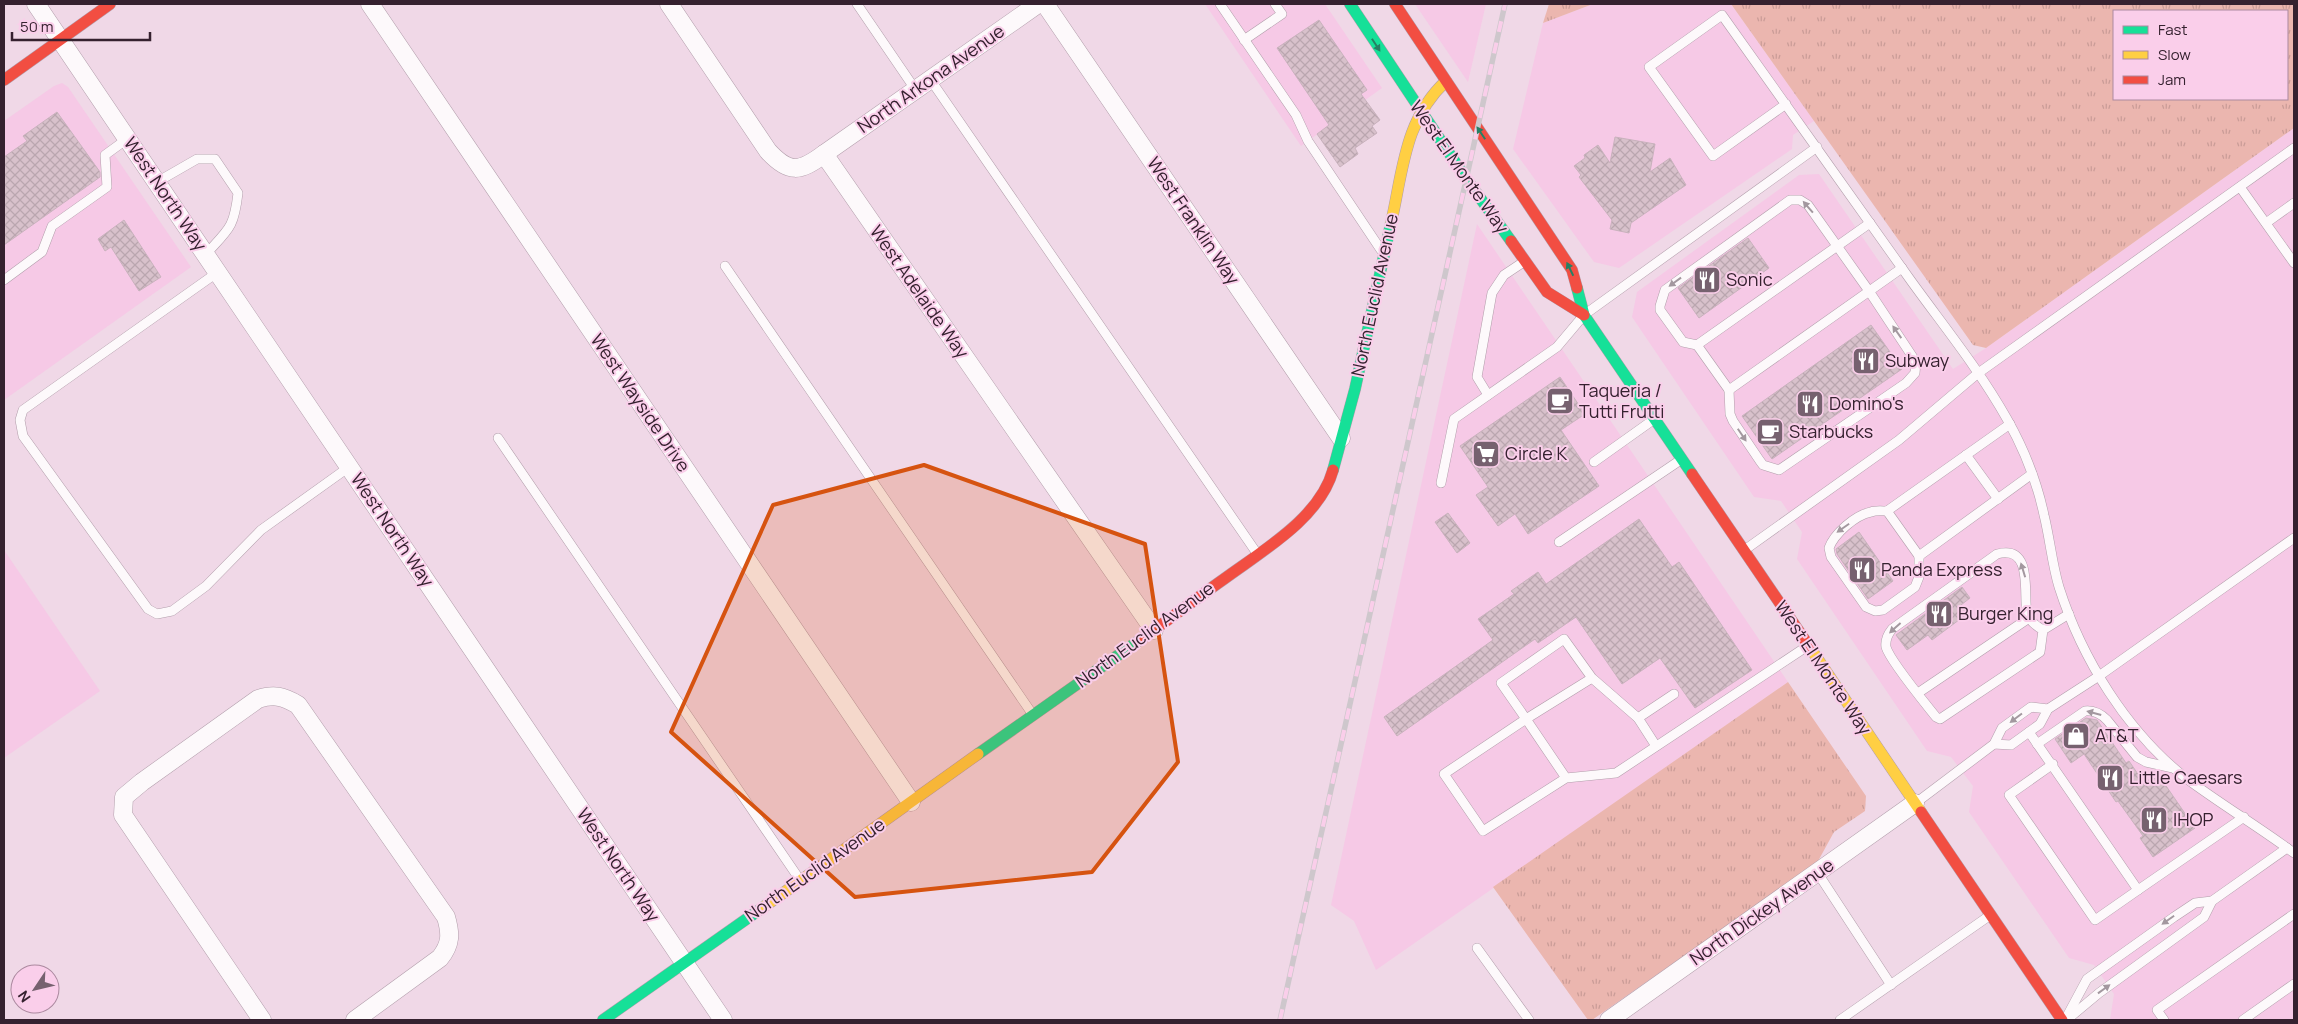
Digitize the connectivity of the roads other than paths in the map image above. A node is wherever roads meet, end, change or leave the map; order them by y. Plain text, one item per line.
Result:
1 (36, 4) edge
2 (110, 4) edge
3 (370, 4) edge
4 (669, 4) edge
5 (857, 4) edge
6 (1038, 4) edge
7 (1045, 4) edge
8 (1220, 4) edge
9 (1275, 4) edge
10 (1350, 4) edge
11 (1395, 4) edge
12 (60, 39) junction
13 (1244, 40) junction
14 (930, 79) junction
15 (4, 80) edge
16 (1446, 81) junction
17 (915, 89) junction
18 (1786, 104) junction
19 (1419, 110) junction
20 (127, 139) junction
21 (1816, 147) junction
22 (2294, 148) edge
23 (824, 154) junction
24 (157, 182) junction
25 (2240, 187) junction
26 (2294, 203) edge
27 (1870, 223) junction
28 (2266, 223) junction
29 (1838, 246) junction
30 (1383, 253) junction
31 (206, 254) junction
32 (1524, 261) junction
33 (2294, 263) edge
34 (725, 266) dead end
35 (1902, 268) junction
36 (218, 272) junction
37 (4, 280) edge
38 (1869, 291) junction
39 (1584, 315) junction
40 (1697, 345) junction
41 (1977, 374) junction
42 (1729, 390) junction
43 (1488, 395) junction
44 (1655, 419) junction
45 (2010, 424) junction
46 (498, 438) dead end
47 (1341, 438) junction
48 (1966, 454) junction
49 (1682, 460) junction
50 (1594, 462) dead end
51 (350, 467) junction
52 (2032, 474) junction
53 (1441, 483) dead end
54 (1998, 499) junction
55 (1887, 511) junction
56 (2294, 538) edge
57 (1559, 542) dead end
58 (1744, 551) junction
59 (1258, 554) junction
60 (1918, 556) junction
61 (2070, 614) junction
62 (2029, 618) junction
63 (1154, 630) junction
64 (2043, 630) junction
65 (1808, 646) junction
66 (2100, 676) junction
67 (1592, 678) junction
68 (1918, 693) junction
69 (1674, 694) dead end
70 (2048, 708) junction
71 (1034, 715) junction
72 (1638, 718) junction
73 (1526, 719) junction
74 (2029, 732) junction
75 (1994, 744) junction
76 (2037, 744) junction
77 (1656, 746) junction
78 (2053, 764) junction
79 (2174, 768) junction
80 (1566, 778) junction
81 (911, 802) junction
82 (1915, 803) junction
83 (2244, 817) junction
84 (2291, 850) edge
85 (1818, 872) junction
86 (800, 880) junction
87 (2138, 890) junction
88 (2212, 901) junction
89 (2294, 914) edge
90 (1991, 915) junction
91 (1477, 948) dead end
92 (684, 963) junction
93 (2294, 984) edge
94 (1891, 985) junction
95 (358, 1019) edge
96 (262, 1020) edge
97 (603, 1020) edge
98 (723, 1020) edge
99 (1529, 1020) edge
100 (1609, 1020) edge
101 (1840, 1020) edge
102 (2064, 1020) edge
103 (2164, 1020) edge
104 (2243, 1020) edge

1 - 12 street, West North Way
2 - 12 main road
3 - 81 street, West Wayside Drive
4 - 23 street
5 - 17 lane
6 - 14 street, North Arkona Avenue
7 - 47 street, West Franklin Way
8 - 13 lane
9 - 13 lane
10 -> 19 main road, West El Monte Way
11 - 16 main road, West El Monte Way
12 - 15 main road
12 - 20 street, West North Way
13 - 30 lane
14 - 17 street, North Arkona Avenue
14 - 59 lane
16 - 19 main road, North Euclid Avenue
39 -> 16 main road, West El Monte Way
17 - 23 street, North Arkona Avenue
18 - 18 lane
18 - 21 lane
19 - 30 main road, North Euclid Avenue
19 - 32 main road, West El Monte Way
20 - 24 street, West North Way
20 - 37 lane
21 - 27 lane
21 - 39 lane
22 - 25 lane
23 - 63 street, West Adelaide Way
24 - 31 street, West North Way
24 - 31 lane
25 - 28 lane
25 - 41 lane
26 - 28 lane
27 - 29 lane
27 - 35 lane
28 - 33 lane
29 - 38 lane
29 - 40 lane
29 -> 40 lane
30 - 47 main road, North Euclid Avenue
31 - 36 street, West North Way
32 - 39 main road, West El Monte Way
32 - 43 lane
34 - 71 lane
35 - 38 lane
35 - 41 lane
36 - 51 street, West North Way
36 - 51 lane
38 - 42 lane
42 -> 38 lane
39 - 43 lane
39 - 44 main road, West El Monte Way
40 - 42 lane
41 - 45 lane
41 - 58 lane
43 - 53 lane
44 - 49 main road, West El Monte Way
44 - 50 lane
45 - 48 lane
45 - 52 lane
46 - 86 lane
47 - 59 main road, North Euclid Avenue
48 - 54 lane
48 - 55 lane
49 - 57 lane
49 - 58 main road, West El Monte Way
51 - 92 street, West North Way
52 - 54 lane
52 - 61 lane
54 - 60 lane
55 - 60 lane
55 -> 60 lane
56 - 66 lane
58 - 65 main road, West El Monte Way
59 - 63 main road, North Euclid Avenue
61 - 64 lane
61 - 66 lane
62 - 64 lane
62 - 68 lane
62 -> 68 lane
63 - 71 main road, North Euclid Avenue
64 - 68 lane
65 - 77 lane
65 - 82 main road, West El Monte Way
66 - 70 lane
66 - 79 lane
67 - 72 lane
67 - 73 lane
67 - 73 lane
69 - 72 lane
70 - 74 lane
70 -> 75 lane
71 - 81 main road, North Euclid Avenue
72 - 77 lane
73 - 80 lane
73 - 80 lane
74 - 75 lane
74 - 76 lane
75 - 82 lane
76 - 78 lane
79 -> 76 lane
77 - 80 lane
78 - 87 lane
78 - 87 lane
79 - 83 lane
81 - 86 main road, North Euclid Avenue
82 - 85 street, North Dickey Avenue
82 - 90 main road, West El Monte Way
83 - 84 lane
83 - 87 lane
84 - 88 lane
85 - 94 lane
85 - 100 street, North Dickey Avenue
86 - 92 main road, North Euclid Avenue
102 -> 88 lane
88 -> 102 lane
89 - 103 lane
90 - 94 lane
90 - 102 main road, West El Monte Way
91 - 99 lane
92 - 97 main road, North Euclid Avenue
92 - 98 street, West North Way
93 - 104 lane
94 - 101 lane
95 - 96 street

